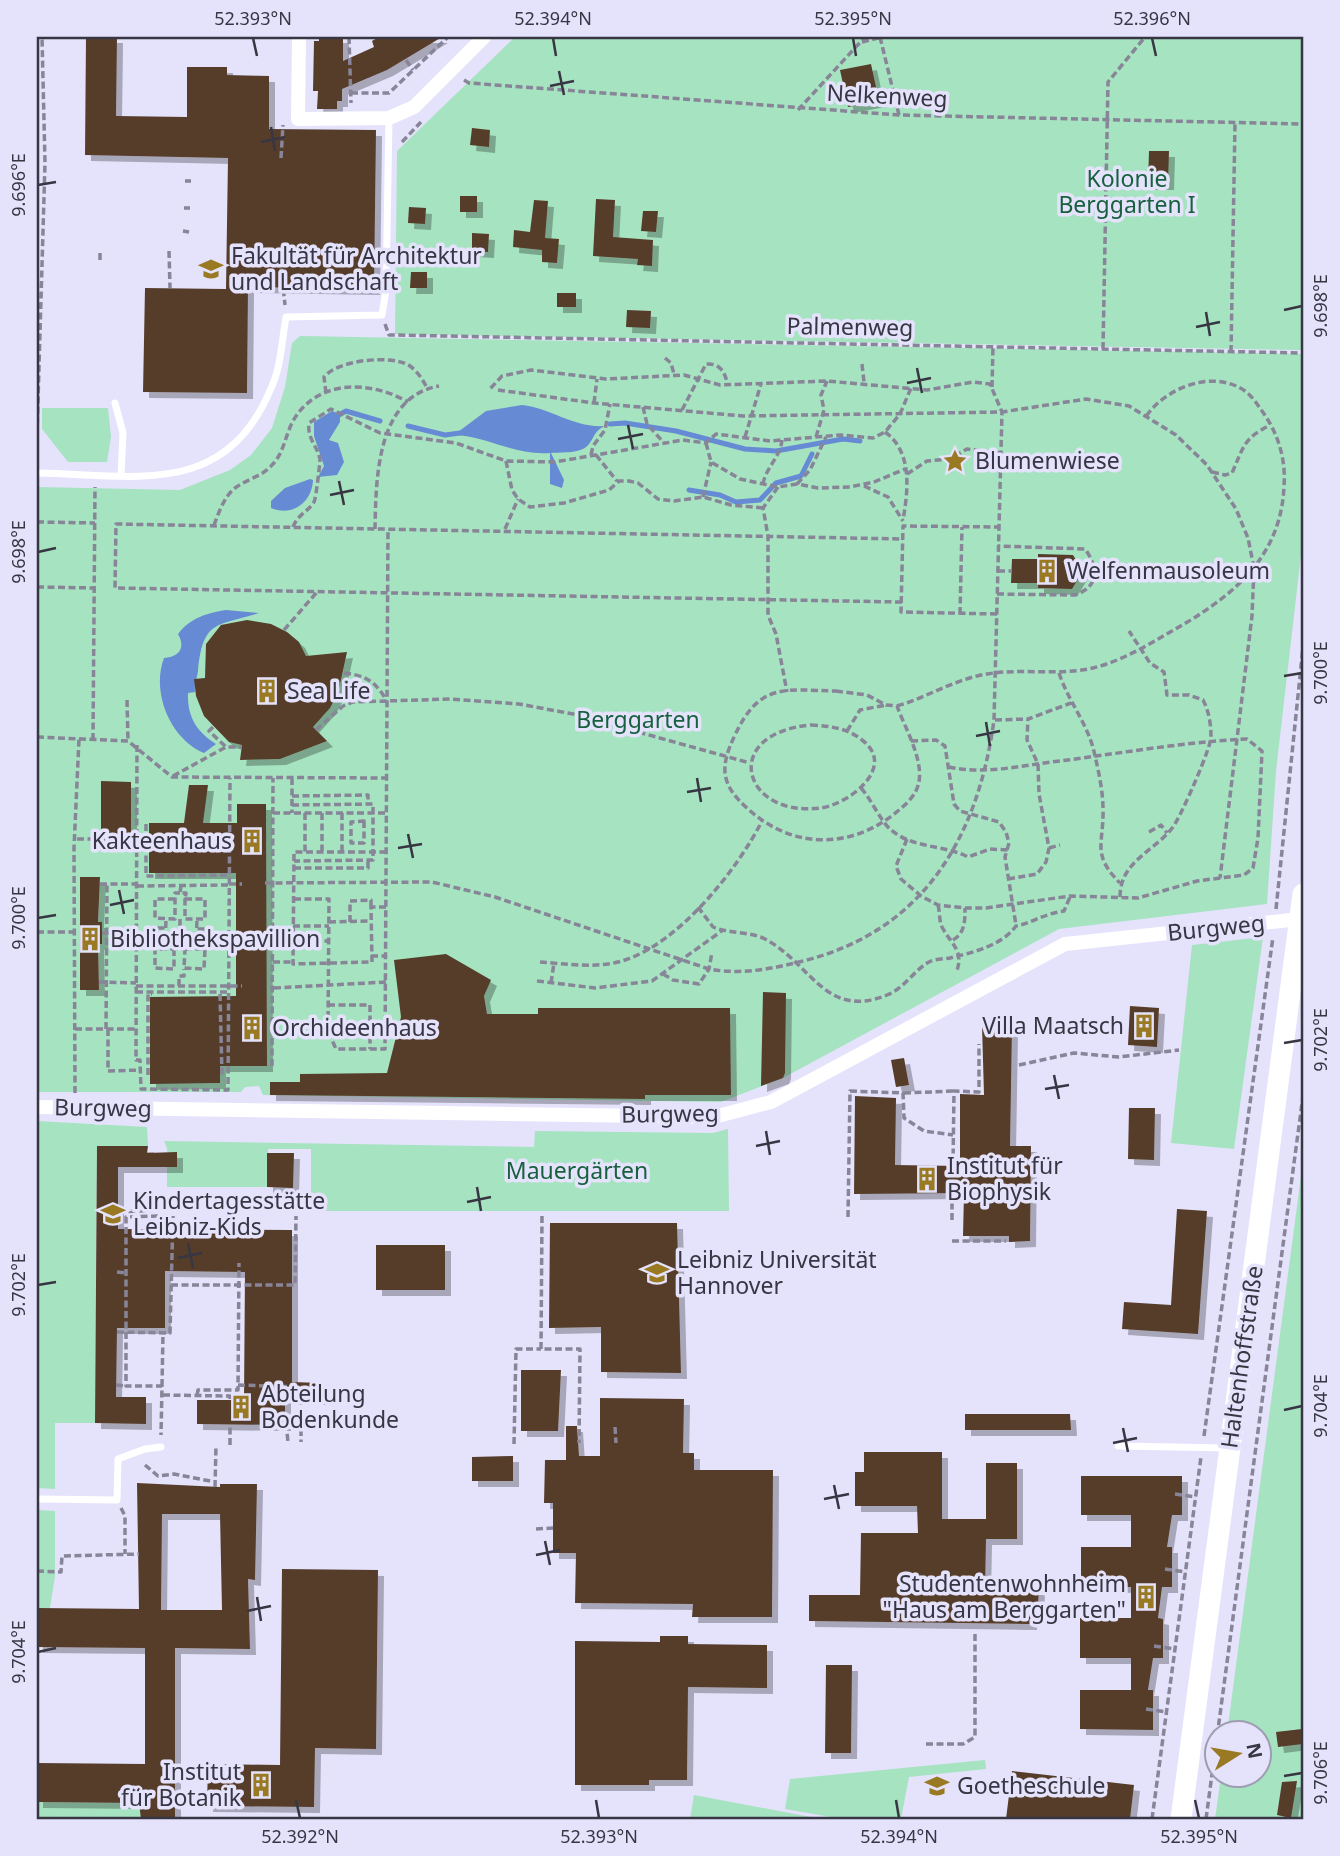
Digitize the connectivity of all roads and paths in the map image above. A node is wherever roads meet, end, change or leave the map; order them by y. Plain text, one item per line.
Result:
1 (42, 37) edge
2 (299, 37) edge
3 (349, 37) edge
4 (448, 37) edge
5 (484, 37) edge
6 (865, 37) edge
7 (881, 37) edge
8 (1145, 37) edge
9 (860, 42) junction
10 (39, 54) edge
11 (406, 60) dead end
12 (413, 70) junction
13 (469, 83) dead end
14 (798, 110) junction
15 (899, 115) junction
16 (389, 118) junction
17 (1108, 121) junction
18 (1235, 123) junction
19 (1303, 124) edge
20 (185, 181) dead end
21 (191, 181) dead end
22 (184, 208) dead end
23 (190, 208) dead end
24 (183, 231) dead end
25 (189, 232) dead end
26 (100, 251) dead end
27 (169, 251) dead end
28 (279, 258) dead end
29 (100, 260) dead end
30 (170, 288) dead end
31 (286, 317) junction
32 (390, 335) dead end
33 (995, 347) junction
34 (1103, 349) junction
35 (1231, 352) junction
36 (1303, 353) edge
37 (665, 358) dead end
38 (862, 364) dead end
39 (674, 374) junction
40 (699, 377) junction
41 (597, 379) junction
42 (827, 381) junction
43 (864, 382) junction
44 (727, 383) junction
45 (761, 384) junction
46 (439, 386) dead end
47 (992, 387) junction
48 (428, 388) junction
49 (911, 388) junction
50 (490, 389) dead end
51 (498, 390) dead end
52 (326, 393) junction
53 (408, 402) junction
54 (115, 403) dead end
55 (594, 403) junction
56 (610, 404) junction
57 (643, 406) junction
58 (682, 410) junction
59 (1002, 412) junction
60 (900, 414) junction
61 (1147, 415) junction
62 (751, 416) junction
63 (821, 416) junction
64 (1270, 425) junction
65 (885, 432) junction
66 (387, 434) junction
67 (37, 435) edge
68 (745, 437) junction
69 (816, 437) junction
70 (710, 440) junction
71 (782, 440) junction
72 (824, 440) junction
73 (664, 443) junction
74 (1001, 453) junction
75 (594, 455) junction
76 (506, 461) junction
77 (711, 462) junction
78 (906, 472) junction
79 (1212, 472) junction
80 (37, 473) edge
81 (121, 476) junction
82 (619, 481) junction
83 (763, 484) junction
84 (797, 484) junction
85 (862, 485) junction
86 (95, 487) dead end
87 (775, 487) junction
88 (703, 497) junction
89 (518, 499) junction
90 (763, 508) junction
91 (37, 522) edge
92 (95, 523) junction
93 (903, 523) junction
94 (214, 525) junction
95 (293, 527) junction
96 (962, 527) junction
97 (999, 527) junction
98 (374, 529) junction
99 (388, 529) junction
100 (504, 530) junction
101 (768, 536) junction
102 (903, 539) junction
103 (998, 546) junction
104 (1254, 568) junction
105 (998, 570) junction
106 (1012, 571) dead end
107 (37, 587) edge
108 (94, 588) junction
109 (317, 591) junction
110 (387, 593) junction
111 (997, 594) junction
112 (767, 600) junction
113 (902, 601) junction
114 (960, 614) junction
115 (997, 614) junction
116 (284, 630) dead end
117 (1129, 631) dead end
118 (1303, 647) edge
119 (1141, 649) junction
120 (344, 673) dead end
121 (995, 673) junction
122 (1059, 673) junction
123 (787, 692) junction
124 (127, 700) dead end
125 (387, 700) junction
126 (1070, 702) junction
127 (886, 705) junction
128 (897, 706) junction
129 (1028, 719) junction
130 (994, 720) junction
131 (213, 727) dead end
132 (316, 730) dead end
133 (847, 732) junction
134 (37, 737) edge
135 (79, 739) junction
136 (1237, 739) junction
137 (93, 740) junction
138 (1211, 740) junction
139 (128, 741) junction
140 (911, 741) junction
141 (137, 745) junction
142 (242, 747) dead end
143 (224, 748) junction
144 (726, 756) junction
145 (1095, 756) junction
146 (750, 763) junction
147 (1038, 764) junction
148 (949, 766) junction
149 (985, 772) junction
150 (173, 777) junction
151 (230, 778) junction
152 (274, 778) junction
153 (292, 778) junction
154 (386, 778) junction
155 (862, 788) junction
156 (332, 795) junction
157 (292, 796) junction
158 (368, 804) junction
159 (292, 805) junction
160 (332, 805) junction
161 (273, 813) junction
162 (292, 813) junction
163 (305, 813) junction
164 (322, 813) junction
165 (333, 813) junction
166 (342, 813) junction
167 (373, 813) junction
168 (386, 813) junction
169 (971, 814) junction
170 (762, 821) junction
171 (883, 822) junction
172 (146, 824) dead end
173 (342, 832) junction
174 (351, 832) junction
175 (364, 832) junction
176 (373, 832) junction
177 (1149, 832) dead end
178 (1167, 833) junction
179 (77, 839) junction
180 (137, 839) junction
181 (906, 839) junction
182 (1060, 845) dead end
183 (1049, 848) junction
184 (954, 850) junction
185 (1008, 850) junction
186 (305, 852) junction
187 (322, 852) junction
188 (342, 852) junction
189 (373, 852) junction
190 (386, 852) junction
191 (294, 860) junction
192 (368, 860) junction
193 (294, 868) junction
194 (229, 875) junction
195 (1220, 878) junction
196 (1007, 879) junction
197 (265, 883) dead end
198 (273, 883) junction
199 (293, 883) junction
200 (386, 883) junction
201 (1120, 883) junction
202 (100, 884) dead end
203 (107, 884) junction
204 (242, 884) dead end
205 (137, 885) junction
206 (181, 885) junction
207 (229, 885) junction
208 (180, 893) junction
209 (1303, 894) edge
210 (922, 896) junction
211 (1070, 897) junction
212 (1120, 897) junction
213 (175, 899) junction
214 (185, 899) junction
215 (294, 899) junction
216 (1011, 903) junction
217 (939, 905) junction
218 (371, 907) junction
219 (386, 907) junction
220 (698, 908) junction
221 (964, 908) junction
222 (166, 919) junction
223 (180, 919) junction
224 (197, 919) junction
225 (1302, 919) edge
226 (371, 921) junction
227 (350, 922) junction
228 (329, 924) junction
229 (293, 926) junction
230 (1016, 926) junction
231 (1274, 927) junction
232 (180, 929) junction
233 (723, 930) junction
234 (37, 932) edge
235 (73, 933) junction
236 (105, 933) junction
237 (137, 933) junction
238 (151, 933) junction
239 (166, 933) junction
240 (186, 934) junction
241 (196, 934) junction
242 (211, 934) junction
243 (229, 934) junction
244 (1261, 934) dead end
245 (178, 936) junction
246 (953, 940) junction
247 (293, 941) junction
248 (328, 941) junction
249 (1272, 942) dead end
250 (165, 949) junction
251 (180, 949) junction
252 (196, 949) junction
253 (647, 950) junction
254 (712, 952) dead end
255 (372, 956) junction
256 (386, 956) junction
257 (958, 956) junction
258 (681, 960) junction
259 (273, 962) junction
260 (293, 962) junction
261 (540, 962) dead end
262 (328, 963) junction
263 (554, 963) junction
264 (797, 963) junction
265 (184, 968) junction
266 (174, 969) junction
267 (709, 969) junction
268 (956, 973) dead end
269 (663, 974) junction
270 (179, 976) junction
271 (537, 981) dead end
272 (99, 982) dead end
273 (106, 982) junction
274 (386, 982) junction
275 (551, 983) junction
276 (179, 986) junction
277 (229, 986) junction
278 (242, 986) dead end
279 (136, 987) junction
280 (328, 987) junction
281 (273, 988) junction
282 (229, 992) junction
283 (152, 994) junction
284 (218, 994) junction
285 (328, 1005) junction
286 (75, 1029) junction
287 (107, 1029) junction
288 (136, 1029) junction
289 (979, 1044) dead end
290 (370, 1049) junction
291 (1179, 1050) dead end
292 (1019, 1065) dead end
293 (272, 1066) dead end
294 (141, 1070) junction
295 (148, 1075) dead end
296 (222, 1075) dead end
297 (954, 1091) junction
298 (903, 1093) junction
299 (1303, 1096) edge
300 (37, 1107) edge
301 (75, 1108) junction
302 (953, 1135) junction
303 (953, 1166) dead end
304 (952, 1192) dead end
305 (118, 1212) dead end
306 (173, 1216) dead end
307 (296, 1216) dead end
308 (542, 1216) dead end
309 (848, 1217) dead end
310 (952, 1220) dead end
311 (952, 1241) dead end
312 (1006, 1241) dead end
313 (239, 1263) dead end
314 (117, 1272) dead end
315 (126, 1273) junction
316 (239, 1284) junction
317 (171, 1285) junction
318 (117, 1332) dead end
319 (126, 1332) junction
320 (163, 1333) junction
321 (541, 1349) junction
322 (116, 1385) dead end
323 (238, 1385) junction
324 (126, 1386) junction
325 (162, 1386) junction
326 (162, 1395) junction
327 (197, 1395) junction
328 (230, 1400) dead end
329 (285, 1413) dead end
330 (230, 1424) dead end
331 (615, 1427) dead end
332 (301, 1442) dead end
333 (288, 1443) dead end
334 (579, 1443) dead end
335 (616, 1443) dead end
336 (514, 1444) dead end
337 (216, 1445) dead end
338 (230, 1445) dead end
339 (1118, 1446) dead end
340 (1203, 1446) junction
341 (161, 1447) joint
342 (1230, 1448) junction
343 (145, 1465) dead end
344 (1175, 1494) dead end
345 (1196, 1497) junction
346 (37, 1499) edge
347 (117, 1500) junction
348 (553, 1528) dead end
349 (537, 1529) dead end
350 (125, 1554) junction
351 (139, 1554) dead end
352 (1165, 1569) dead end
353 (37, 1571) edge
354 (1186, 1572) junction
355 (975, 1632) dead end
356 (1154, 1646) dead end
357 (1175, 1649) junction
358 (1146, 1709) dead end
359 (1167, 1712) junction
360 (926, 1744) dead end
361 (1152, 1819) edge
362 (1181, 1819) edge
363 (1206, 1819) edge

1 - 10 path
2 - 16 street
3 - 12 path
4 - 12 path
5 - 16 street
6 - 9 path
7 - 9 path
7 - 15 path
8 - 17 path
9 - 14 path
10 - 67 path
11 - 12 path
13 - 14 path, Nelkenweg
14 - 15 path, Nelkenweg
15 - 17 path, Nelkenweg
16 - 31 lane
17 - 18 path, Nelkenweg
17 - 34 path
18 - 19 path, Nelkenweg
18 - 35 path
20 - 21 path
22 - 23 path
24 - 25 path
26 - 29 path
27 - 30 path
28 - 31 path
31 - 81 lane
32 - 33 path, Palmenweg
33 - 34 path, Palmenweg
33 - 47 path
34 - 35 path, Palmenweg
35 - 36 path, Palmenweg
37 - 39 path
38 - 43 path
39 - 40 path
39 - 41 path
40 - 44 path
40 - 44 path
40 - 58 path
41 - 50 path
41 - 55 path
42 - 43 path
42 - 45 path
42 - 63 path
43 - 49 path
44 - 45 path
45 - 62 path
46 - 48 path
47 - 49 path
47 - 59 path
48 - 52 path
48 - 53 path
49 - 60 path
51 - 55 path
52 - 53 path
52 - 94 path
53 - 66 path
54 - 81 lane
55 - 56 path
56 - 57 path
56 - 75 path
57 - 58 path
57 - 73 path
58 - 62 path
59 - 60 path
59 - 61 path
59 - 74 path
60 - 63 path
60 - 65 path
61 - 64 path
61 - 79 path
62 - 63 path
62 - 68 path
63 - 69 path
64 - 79 path
64 - 104 path
65 - 72 path
65 - 78 path
66 - 76 path
66 - 95 path
66 - 98 path
68 - 70 path
68 - 71 path
69 - 71 path
69 - 72 path
70 - 73 path
70 - 77 path
71 - 83 path
72 - 84 path
73 - 75 path
74 - 78 path
74 - 97 path
75 - 76 path
75 - 82 path
76 - 89 path
77 - 83 path
77 - 88 path
78 - 85 path
78 - 93 path
79 - 104 path
80 - 81 lane
82 - 88 path
82 - 89 path
83 - 87 path
84 - 85 path
84 - 87 path
85 - 93 path
86 - 92 path
87 - 90 path
88 - 90 path
89 - 100 path
90 - 101 path
91 - 92 path
92 - 108 path
93 - 96 path
93 - 102 path
94 - 95 path
94 - 109 path
95 - 98 path
96 - 97 path
96 - 114 path
97 - 103 path
98 - 99 path
99 - 100 path
99 - 110 path
100 - 101 path
101 - 102 path
101 - 112 path
102 - 113 path
103 - 105 path
103 - 111 path
104 - 119 path
104 - 136 path
105 - 106 path
105 - 111 path
107 - 108 path
108 - 137 path
109 - 110 path
109 - 116 path
110 - 112 path
110 - 125 path
111 - 115 path
112 - 113 path
112 - 123 path
113 - 114 path
114 - 115 path
115 - 121 path
117 - 119 path
118 - 231 path
119 - 122 path
119 - 138 path
120 - 125 path
121 - 122 path
121 - 128 path
121 - 130 path
122 - 126 path
123 - 127 path
123 - 144 path
124 - 139 path
125 - 132 path
125 - 144 path
125 - 154 path
126 - 129 path
126 - 145 path
127 - 128 path
127 - 133 path
128 - 140 path
129 - 130 path
129 - 147 path
130 - 149 path
131 - 143 path
133 - 146 path
133 - 155 path
134 - 135 path
135 - 137 path
135 - 179 path
136 - 138 path
136 - 195 path
136 - 195 path
137 - 139 path
138 - 145 path
138 - 178 path
139 - 141 path
140 - 148 path
140 - 171 path
141 - 150 path
141 - 180 path
142 - 143 path
143 - 150 path
144 - 146 path
144 - 170 path
145 - 147 path
145 - 201 path
146 - 155 path
147 - 149 path
147 - 183 path
148 - 149 path
148 - 169 path
149 - 169 path
150 - 151 path
151 - 152 path
151 - 194 path
152 - 153 path
152 - 161 path
153 - 154 path
153 - 157 path
154 - 168 path
155 - 171 path
156 - 157 path
156 - 158 path
156 - 160 path
157 - 159 path
158 - 160 path
158 - 167 path
159 - 160 path
159 - 162 path
160 - 165 path
161 - 162 path
161 - 198 path
162 - 163 path
163 - 164 path
163 - 186 path
164 - 165 path
164 - 187 path
165 - 166 path
166 - 167 path
166 - 173 path
167 - 168 path
167 - 176 path
168 - 190 path
169 - 184 path
169 - 185 path
170 - 171 path
170 - 220 path
171 - 181 path
172 - 194 path
173 - 174 path
173 - 188 path
174 - 175 path
174 - 175 path
175 - 176 path
176 - 189 path
177 - 178 path
178 - 201 path
179 - 180 path
179 - 235 path
180 - 205 path
181 - 184 path
181 - 210 path
182 - 183 path
183 - 196 path
184 - 185 path
184 - 210 path
185 - 196 path
186 - 187 path
186 - 191 path
187 - 188 path
188 - 189 path
189 - 190 path
189 - 192 path
190 - 200 path
191 - 192 path
191 - 193 path
192 - 193 path
193 - 199 path
194 - 207 path
195 - 212 path
196 - 216 path
197 - 198 path
198 - 199 path
198 - 259 path
199 - 200 path
199 - 215 path
200 - 219 path
200 - 253 path
201 - 212 path
202 - 203 path
203 - 205 path
203 - 236 path
204 - 207 path
205 - 206 path
205 - 237 path
206 - 207 path
206 - 208 path
207 - 243 path
208 - 213 path
208 - 214 path
209 - 225 street, Haltenhoffstraße
210 - 217 path
210 - 264 path
211 - 212 path
211 - 216 path
211 - 230 path
213 - 222 path
213 - 223 path
214 - 223 path
214 - 224 path
215 - 228 path
215 - 229 path
216 - 221 path
216 - 230 path
217 - 221 path
217 - 246 path
218 - 219 path
218 - 226 path
218 - 227 path
219 - 256 path
220 - 233 path
220 - 253 path
221 - 246 path
222 - 223 path
222 - 239 path
223 - 224 path
223 - 232 path
224 - 241 path
225 - 231 street, Burgweg
225 - 342 street, Haltenhoffstraße
226 - 227 path
226 - 255 path
227 - 228 path
228 - 229 path
228 - 248 path
229 - 247 path
230 - 257 path
231 - 244 path
231 - 301 street, Burgweg
232 - 240 path
232 - 245 path
233 - 258 path
233 - 264 path
234 - 235 path
235 - 286 path
236 - 237 path
236 - 273 path
237 - 238 path
237 - 279 path
238 - 239 path
238 - 239 path
239 - 245 path
239 - 250 path
240 - 241 path
240 - 245 path
241 - 242 path
241 - 242 path
241 - 252 path
242 - 243 path
243 - 277 path
245 - 251 path
246 - 257 path
247 - 248 path
247 - 260 path
248 - 262 path
249 - 340 path
250 - 251 path
250 - 266 path
251 - 252 path
251 - 265 path
251 - 266 path
252 - 265 path
253 - 258 path
253 - 263 path
254 - 267 path
255 - 256 path
255 - 262 path
256 - 274 path
257 - 264 path
257 - 268 path
258 - 267 path
258 - 269 path
259 - 260 path
259 - 281 path
260 - 262 path
261 - 263 path
262 - 280 path
263 - 275 path
264 - 267 path
265 - 270 path
266 - 270 path
267 - 269 path
269 - 275 path
270 - 276 path
271 - 275 path
272 - 273 path
273 - 279 path
273 - 287 path
274 - 280 path
274 - 290 path
276 - 277 path
276 - 279 path
277 - 278 path
277 - 282 path
279 - 283 path
279 - 288 path
280 - 281 path
280 - 285 path
281 - 293 path
282 - 284 path
282 - 294 path
283 - 284 path
283 - 295 path
284 - 296 path
285 - 290 path
285 - 290 path
286 - 287 path
286 - 301 path
287 - 288 path
287 - 294 path
288 - 294 path
289 - 297 path
291 - 292 path
297 - 298 path
297 - 302 path
298 - 302 path
298 - 309 path
299 - 363 path
300 - 301 street, Burgweg
302 - 303 path
304 - 310 path
305 - 315 path
306 - 317 path
307 - 316 path
308 - 321 path
311 - 312 path
313 - 316 path
314 - 315 path
315 - 319 path
316 - 317 path
316 - 323 path
317 - 320 path
318 - 319 path
319 - 320 path
319 - 324 path
320 - 325 path
321 - 334 path
321 - 336 path
322 - 324 path
323 - 327 path
323 - 332 path
324 - 325 path
325 - 326 path
326 - 327 path
326 - 341 path
327 - 328 path
329 - 333 path
330 - 338 path
331 - 335 path
337 - 343 path
339 - 340 lane
340 - 342 lane
340 - 345 path
341 - 347 lane
342 - 362 street, Haltenhoffstraße
344 - 345 path
345 - 354 path
346 - 347 lane
347 - 350 path
348 - 349 path
350 - 351 path
350 - 353 path
352 - 354 path
354 - 357 path
355 - 360 path
356 - 357 path
357 - 359 path
358 - 359 path
359 - 361 path

